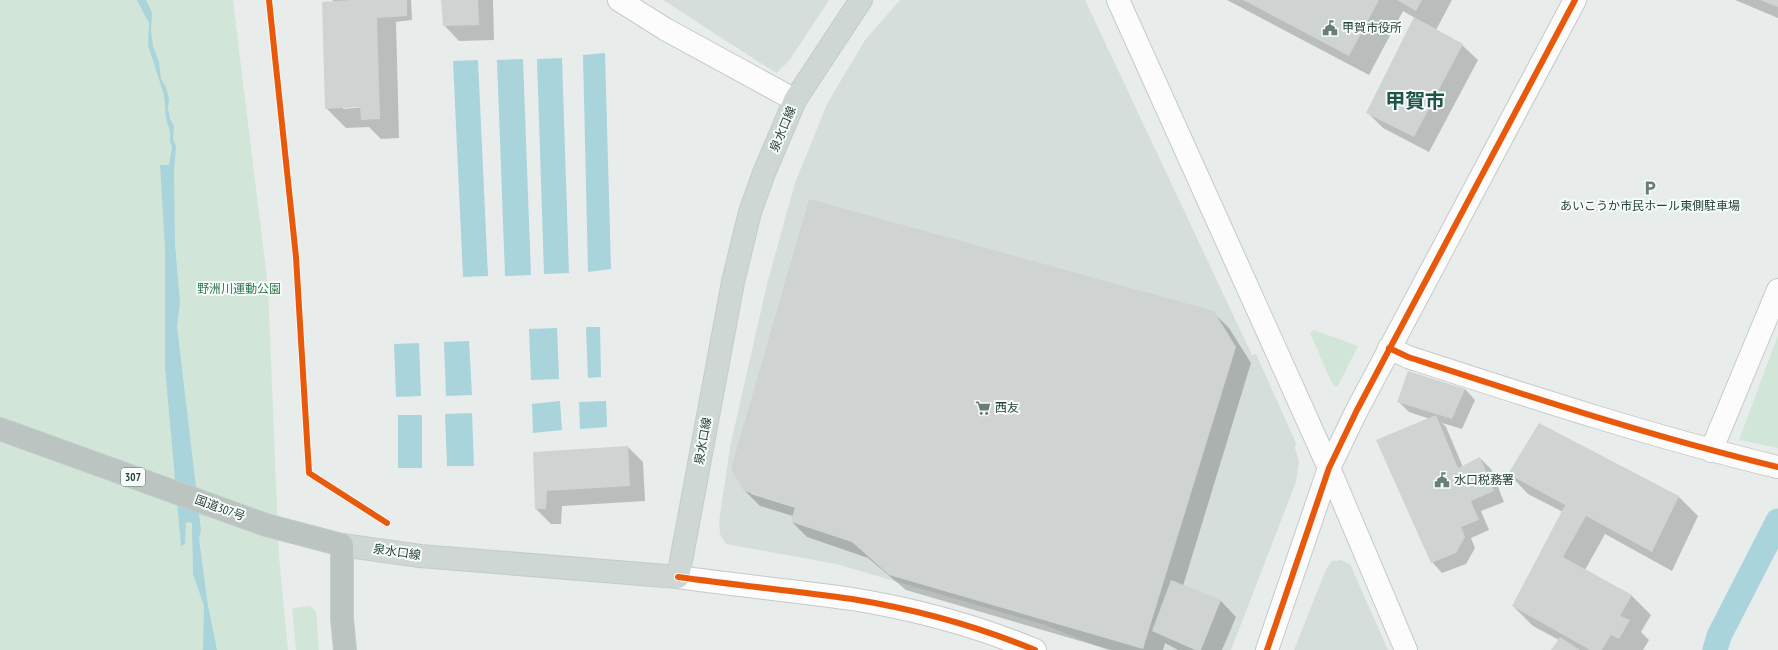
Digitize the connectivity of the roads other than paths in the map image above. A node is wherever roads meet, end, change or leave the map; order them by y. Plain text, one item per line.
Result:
1 (619, 0) edge
2 (862, 0) edge
3 (1118, 0) edge
4 (1575, 0) edge
5 (795, 100) junction
6 (1778, 290) edge
7 (1389, 348) junction
8 (0, 429) edge
9 (1712, 451) junction
10 (1778, 467) edge
11 (1330, 468) junction
12 (342, 545) junction
13 (678, 577) junction
14 (345, 650) edge
15 (1035, 650) edge
16 (1267, 650) edge
17 (1406, 650) edge

1 - 5 street
2 - 5 main road, 泉水口線
3 - 11 street
4 - 7 street
5 - 13 main road, 泉水口線
6 - 9 street
7 - 9 street
7 - 11 street
8 - 12 highway, 国道307号 / 307
9 - 10 street
11 - 16 street
11 - 17 street
12 - 13 main road, 泉水口線
12 - 14 highway
13 - 15 street

